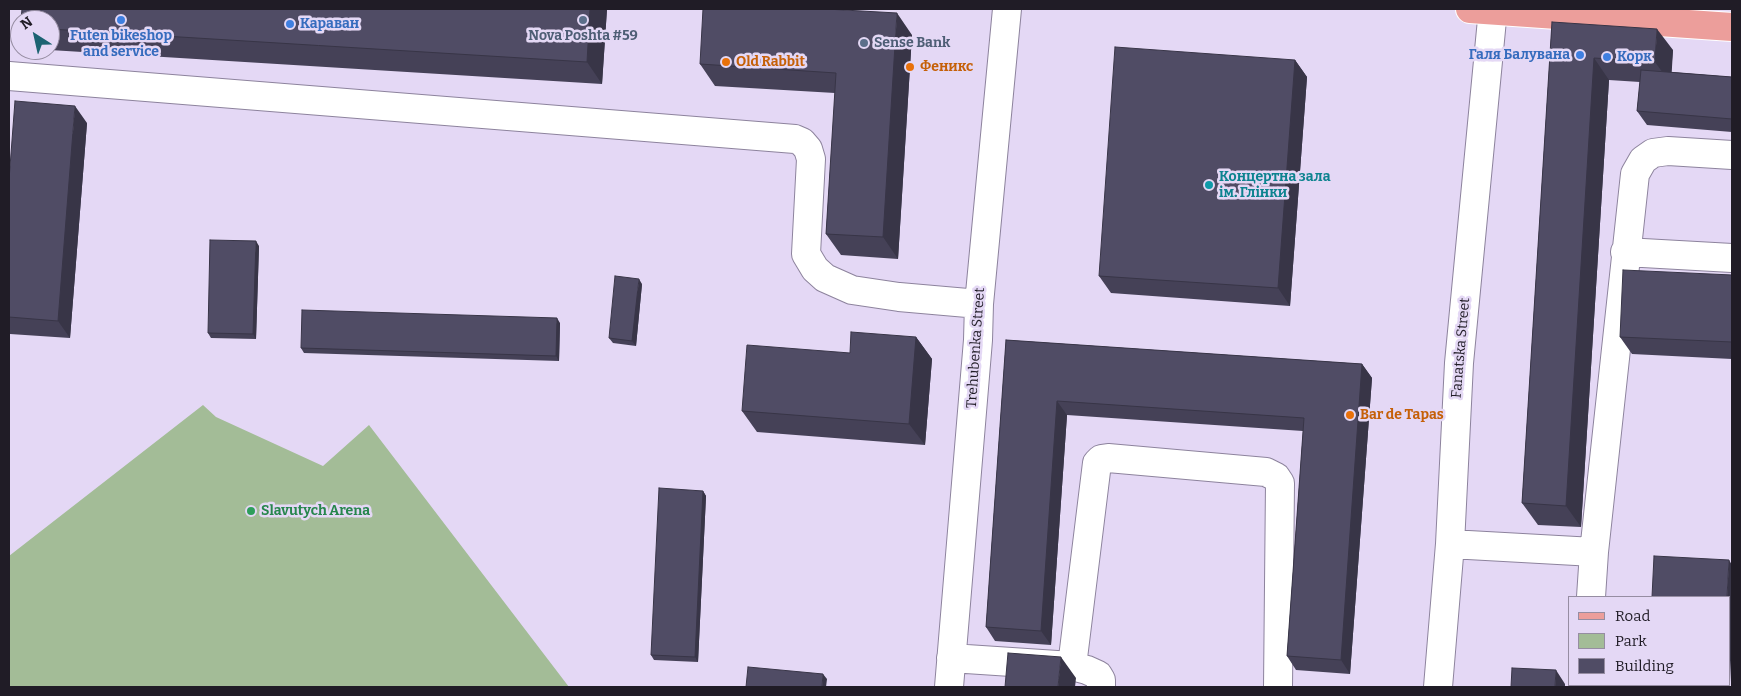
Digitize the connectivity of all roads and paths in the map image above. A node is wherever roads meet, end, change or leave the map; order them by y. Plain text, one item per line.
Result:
1 (1007, 9) edge
2 (1485, 9) edge
3 (1732, 28) edge
4 (9, 76) edge
5 (1732, 155) edge
6 (1625, 252) junction
7 (1732, 258) edge
8 (979, 304) junction
9 (1450, 544) junction
10 (1594, 552) junction
11 (1591, 596) edge
12 (951, 658) junction
13 (1072, 666) junction
14 (949, 687) edge
15 (1101, 687) edge
16 (1278, 687) edge
17 (1438, 687) edge

1 - 8 street, Trehubenka Street
2 - 3 main road
2 - 9 street, Fanatska Street
4 - 8 street
5 - 6 street
6 - 7 street
6 - 10 street
8 - 12 street, Trehubenka Street
9 - 10 street
9 - 17 street, Fanatska Street
10 - 11 street
12 - 13 street
12 - 14 street, Trehubenka Street
13 - 15 street
13 - 16 street

